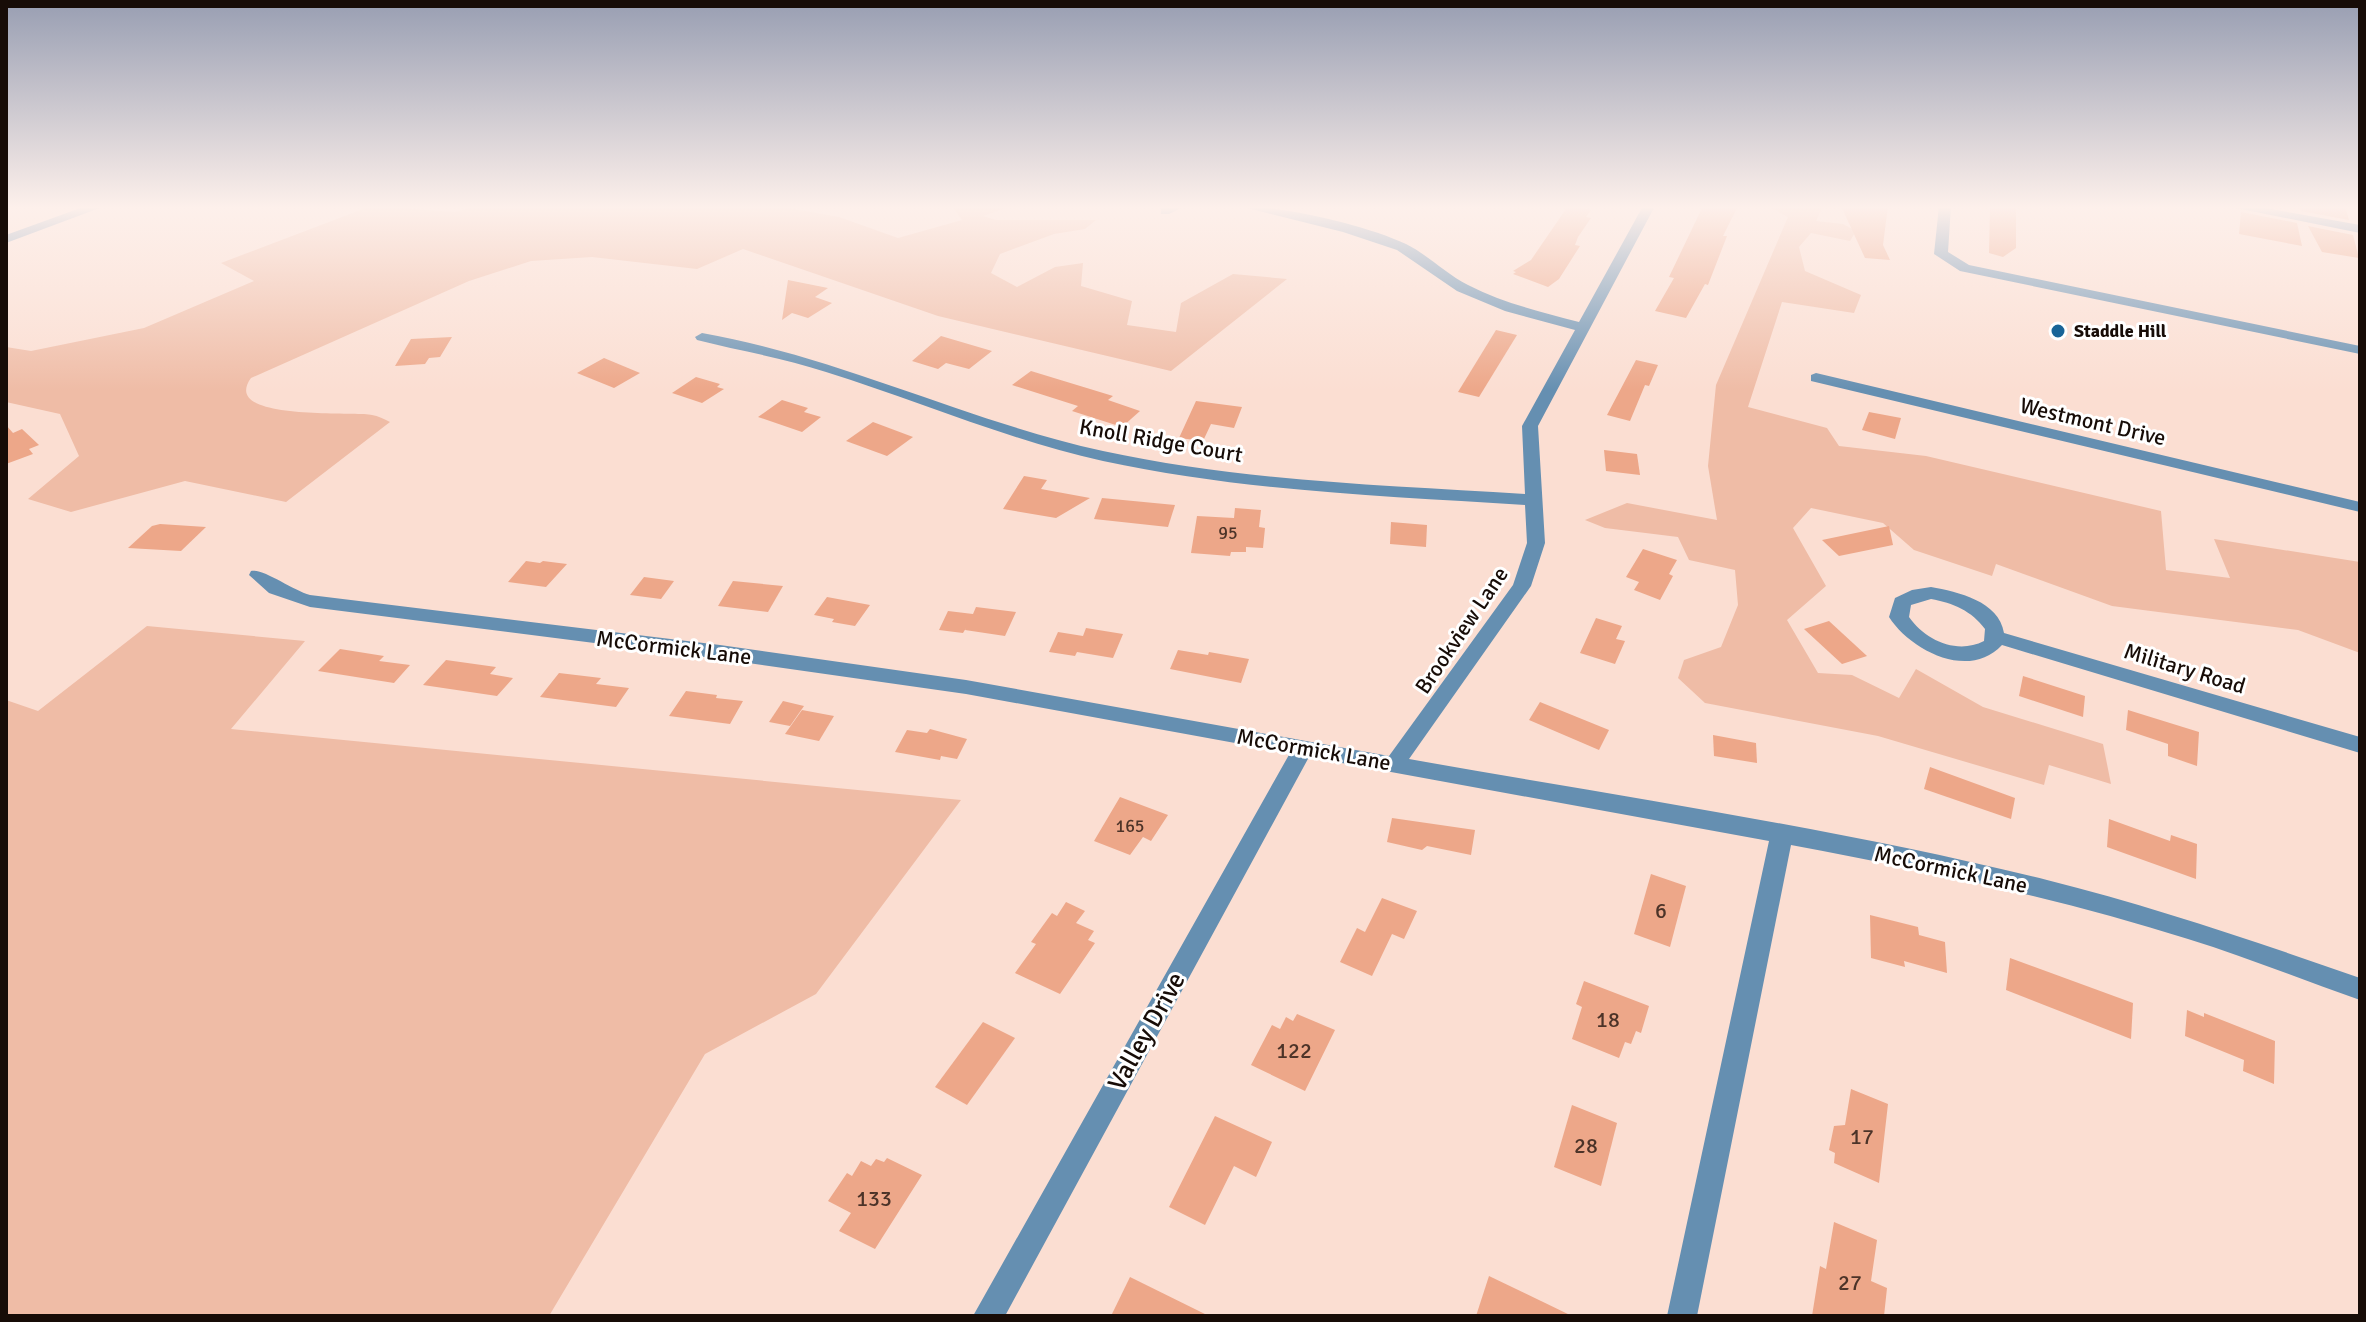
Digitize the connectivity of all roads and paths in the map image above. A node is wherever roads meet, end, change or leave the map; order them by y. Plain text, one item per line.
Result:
1 (1432, 268) edge
2 (1616, 268) edge
3 (1964, 268) edge
4 (1583, 328) junction
5 (702, 337) dead end
6 (2360, 350) edge
7 (1816, 378) dead end
8 (1532, 500) junction
9 (2360, 507) edge
10 (258, 575) dead end
11 (1996, 637) junction
12 (2360, 745) edge
13 (1304, 747) junction
14 (1395, 763) junction
15 (1782, 835) junction
16 (2360, 989) edge
17 (988, 1316) edge
18 (1682, 1316) edge

1 - 4 street
2 - 4 street, Brookview Lane
3 - 6 street
4 - 8 street, Brookview Lane
5 - 8 street, Knoll Ridge Court
7 - 9 street, Westmont Drive
8 - 14 street, Brookview Lane
10 - 13 street, McCormick Lane
11 - 11 street
11 - 12 street, Military Road
13 - 14 street, McCormick Lane
13 - 17 street, Valley Drive
14 - 15 street, McCormick Lane
15 - 16 street, McCormick Lane
15 - 18 street

